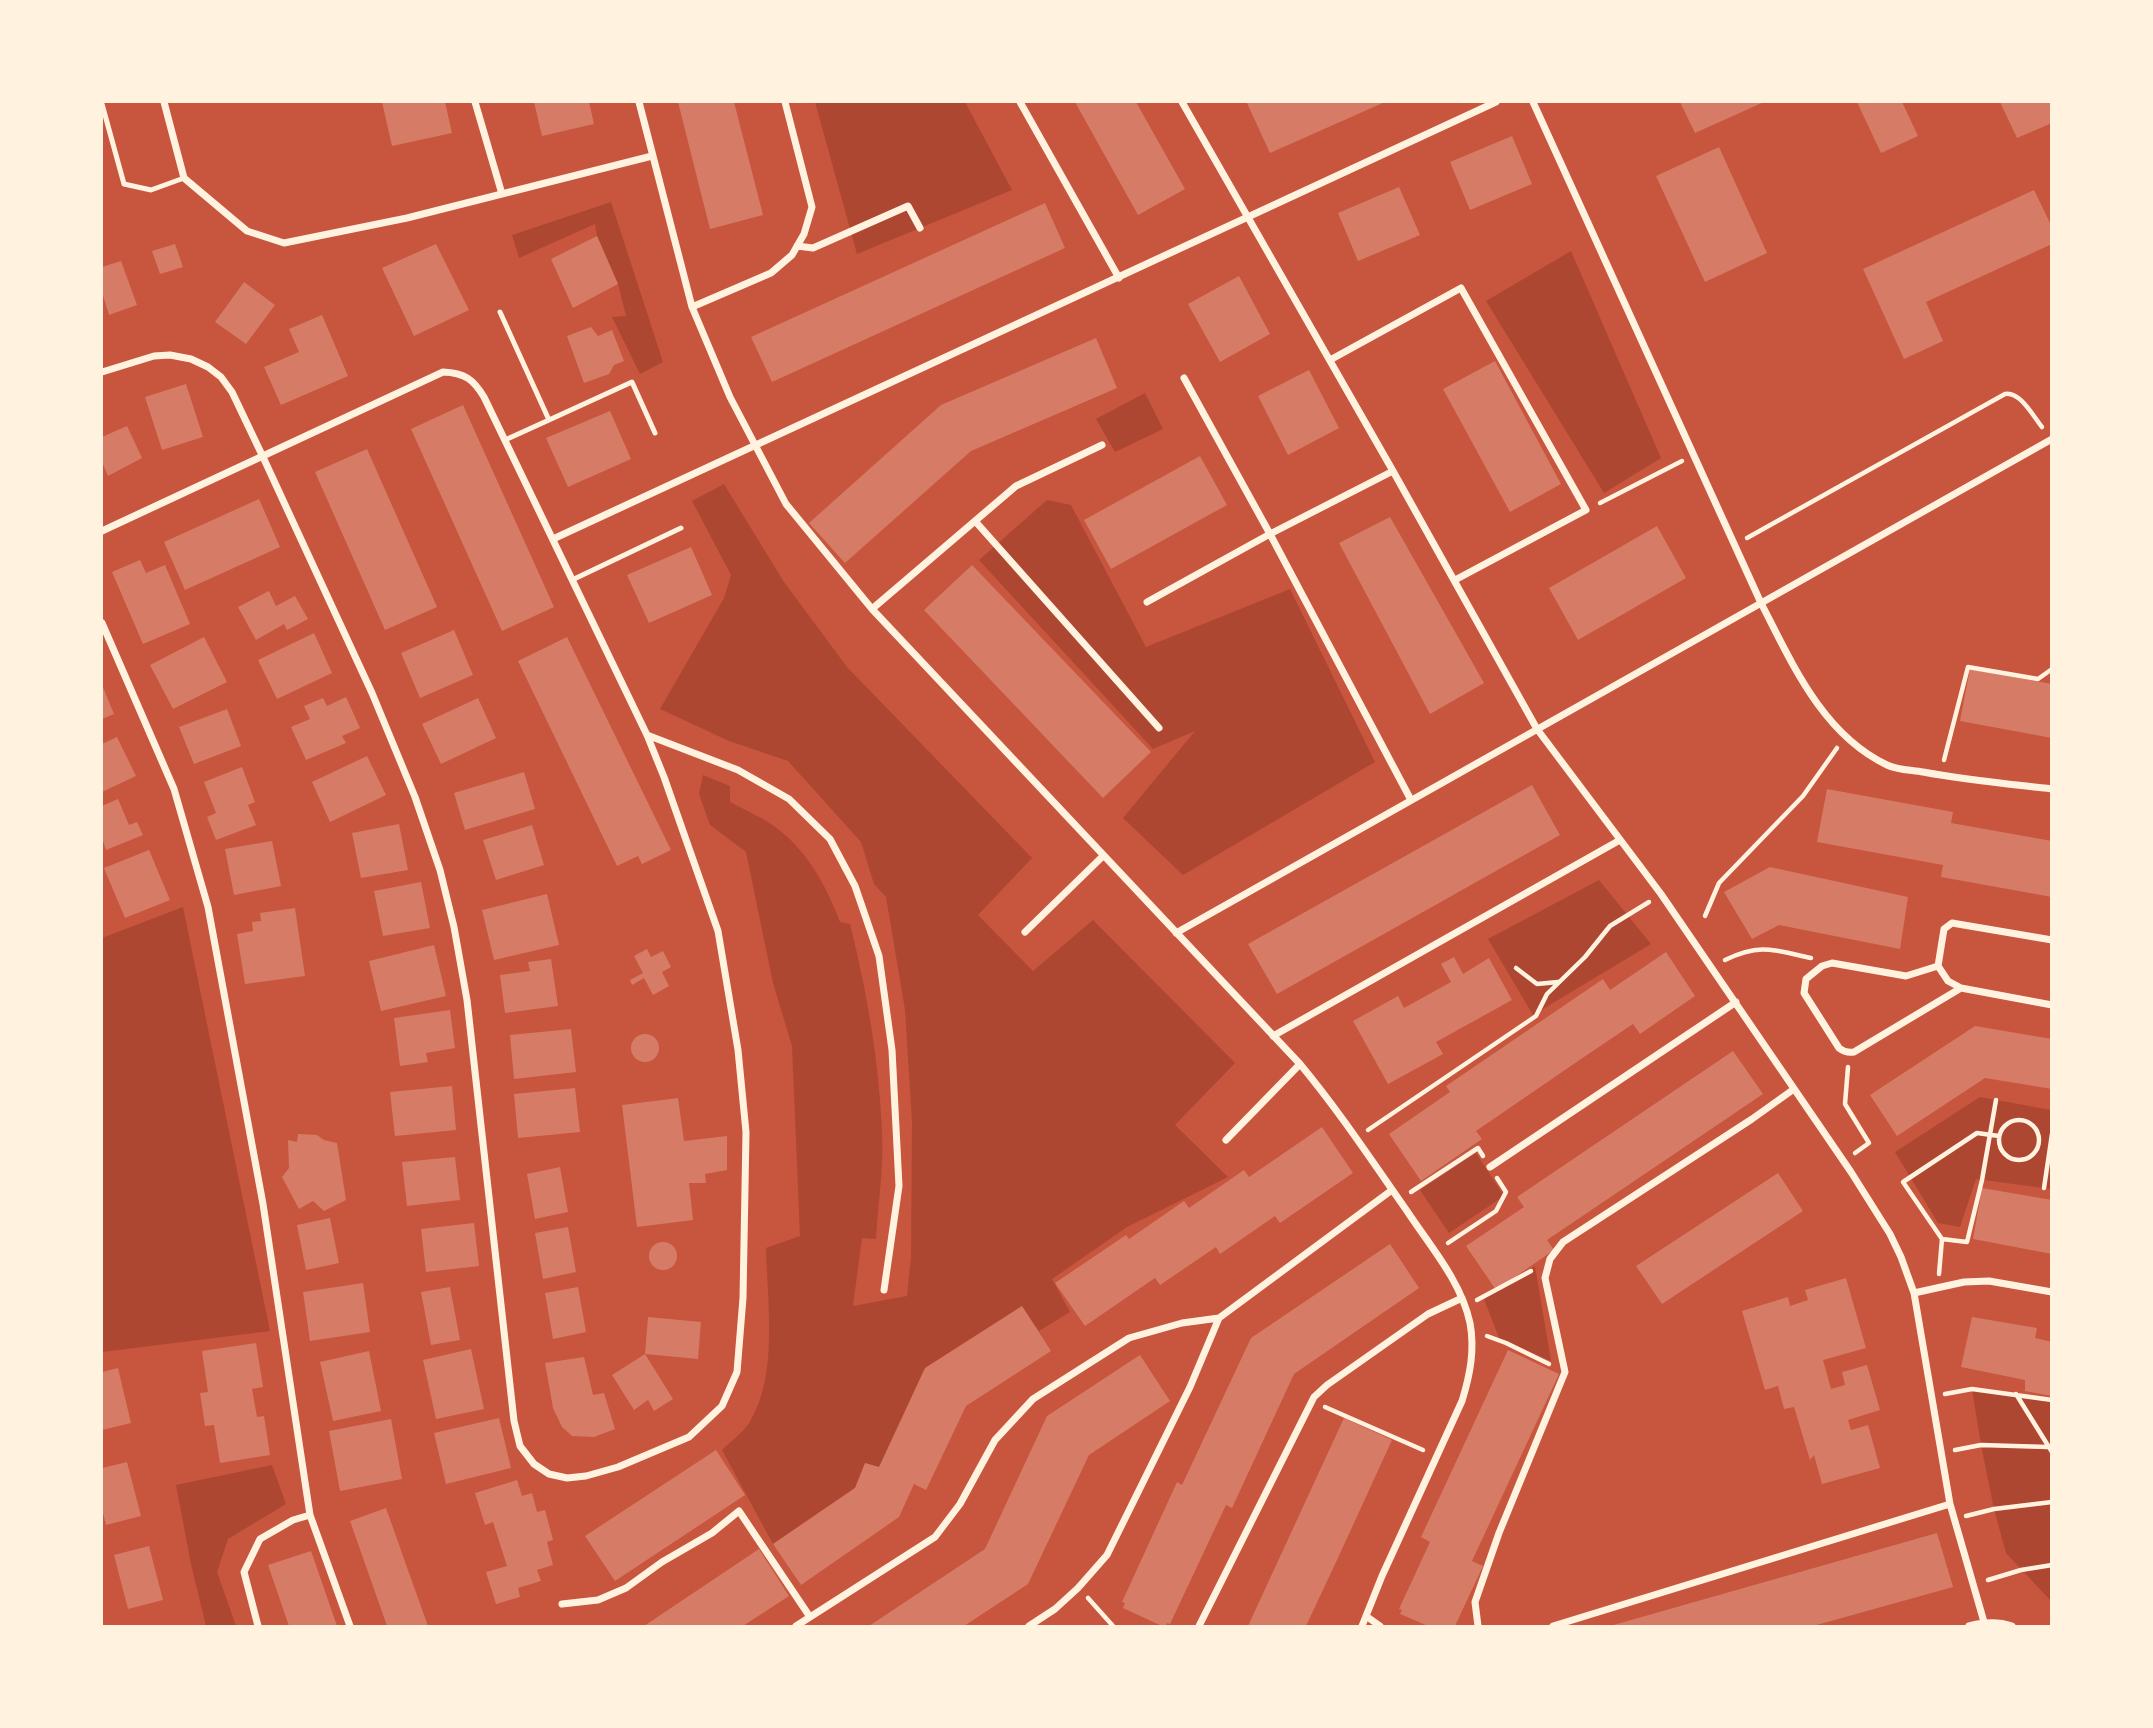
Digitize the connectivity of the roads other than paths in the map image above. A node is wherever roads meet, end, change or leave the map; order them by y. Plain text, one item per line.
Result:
1 (164, 102) edge
2 (475, 102) edge
3 (639, 102) edge
4 (785, 102) edge
5 (1020, 102) edge
6 (1182, 102) edge
7 (1496, 102) edge
8 (1532, 102) edge
9 (102, 104) edge
10 (652, 156) junction
11 (184, 178) junction
12 (502, 194) junction
13 (1249, 218) junction
14 (920, 228) dead end
15 (797, 246) junction
16 (1119, 278) junction
17 (692, 307) junction
18 (500, 312) dead end
19 (1330, 360) junction
20 (102, 372) edge
21 (1184, 378) dead end
22 (549, 420) junction
23 (655, 433) dead end
24 (2052, 439) edge
25 (505, 440) junction
26 (1102, 445) dead end
27 (755, 447) junction
28 (263, 457) junction
29 (1393, 471) junction
30 (975, 521) junction
31 (681, 528) dead end
32 (102, 531) edge
33 (1270, 534) junction
34 (553, 539) junction
35 (572, 580) junction
36 (1455, 580) junction
37 (1147, 601) dead end
38 (1761, 603) junction
39 (872, 609) junction
40 (102, 623) edge
41 (1159, 728) dead end
42 (1537, 729) junction
43 (647, 735) junction
44 (2052, 789) edge
45 (1411, 800) junction
46 (1620, 840) junction
47 (1103, 856) junction
48 (1025, 932) dead end
49 (1176, 933) junction
50 (2052, 940) edge
51 (1938, 966) junction
52 (1961, 988) junction
53 (1736, 1002) junction
54 (2052, 1005) edge
55 (1273, 1036) junction
56 (1300, 1064) junction
57 (1794, 1089) junction
58 (1226, 1140) dead end
59 (1490, 1167) road end
60 (1392, 1190) junction
61 (884, 1290) dead end
62 (2052, 1292) edge
63 (1914, 1293) junction
64 (1464, 1302) junction
65 (1219, 1318) junction
66 (1950, 1504) junction
67 (310, 1515) junction
68 (562, 1604) dead end
69 (1366, 1616) junction
70 (810, 1617) junction
71 (1984, 1622) junction
72 (258, 1626) edge
73 (350, 1626) edge
74 (796, 1626) edge
75 (1029, 1626) edge
76 (1199, 1626) edge
77 (1362, 1626) edge
78 (1380, 1626) edge
79 (1478, 1626) edge
80 (1553, 1626) edge
81 (1969, 1626) edge
82 (2012, 1626) edge

1 - 11 street
2 - 12 street
3 - 10 street
4 - 15 street
5 - 16 street
6 - 13 street
7 - 13 street
8 - 38 street
9 - 11 lane
10 - 12 street
10 - 17 street
11 - 12 street
13 - 16 street
13 - 19 street
14 - 15 street
15 - 17 street
16 - 27 street
17 - 27 street
18 - 22 lane
19 - 29 street
19 - 36 street
20 - 28 street
21 - 33 street
22 - 23 lane
22 - 25 lane
24 - 38 street
25 - 28 street
25 - 34 street
26 - 30 street
27 - 34 street
27 - 39 street
28 - 32 street
28 - 43 street
29 - 33 street
29 - 36 street
30 - 39 street
30 - 41 street
31 - 35 lane
33 - 37 street
33 - 45 street
34 - 35 street
35 - 43 street
36 - 42 street
38 - 42 street
38 - 44 street
39 - 47 street
40 - 67 street
42 - 45 street
42 - 46 street
43 - 61 street
45 - 49 street
46 - 53 street
46 - 55 street
47 - 48 street
47 - 49 street
49 - 55 street
50 - 51 street
51 - 52 street
51 - 52 street
52 - 54 street
53 - 57 street
53 - 59 street
55 - 56 street
56 - 58 street
56 - 60 street
57 - 63 street
57 - 79 street
60 - 64 street
60 - 65 street
62 - 63 street
63 - 66 street
64 - 69 street
64 - 76 street
65 - 70 street
65 - 75 street
66 - 71 street
66 - 80 street
67 - 72 street
67 - 73 street
68 - 70 street
69 - 77 street
69 - 78 street
70 - 74 street
71 - 81 street
71 - 82 street

